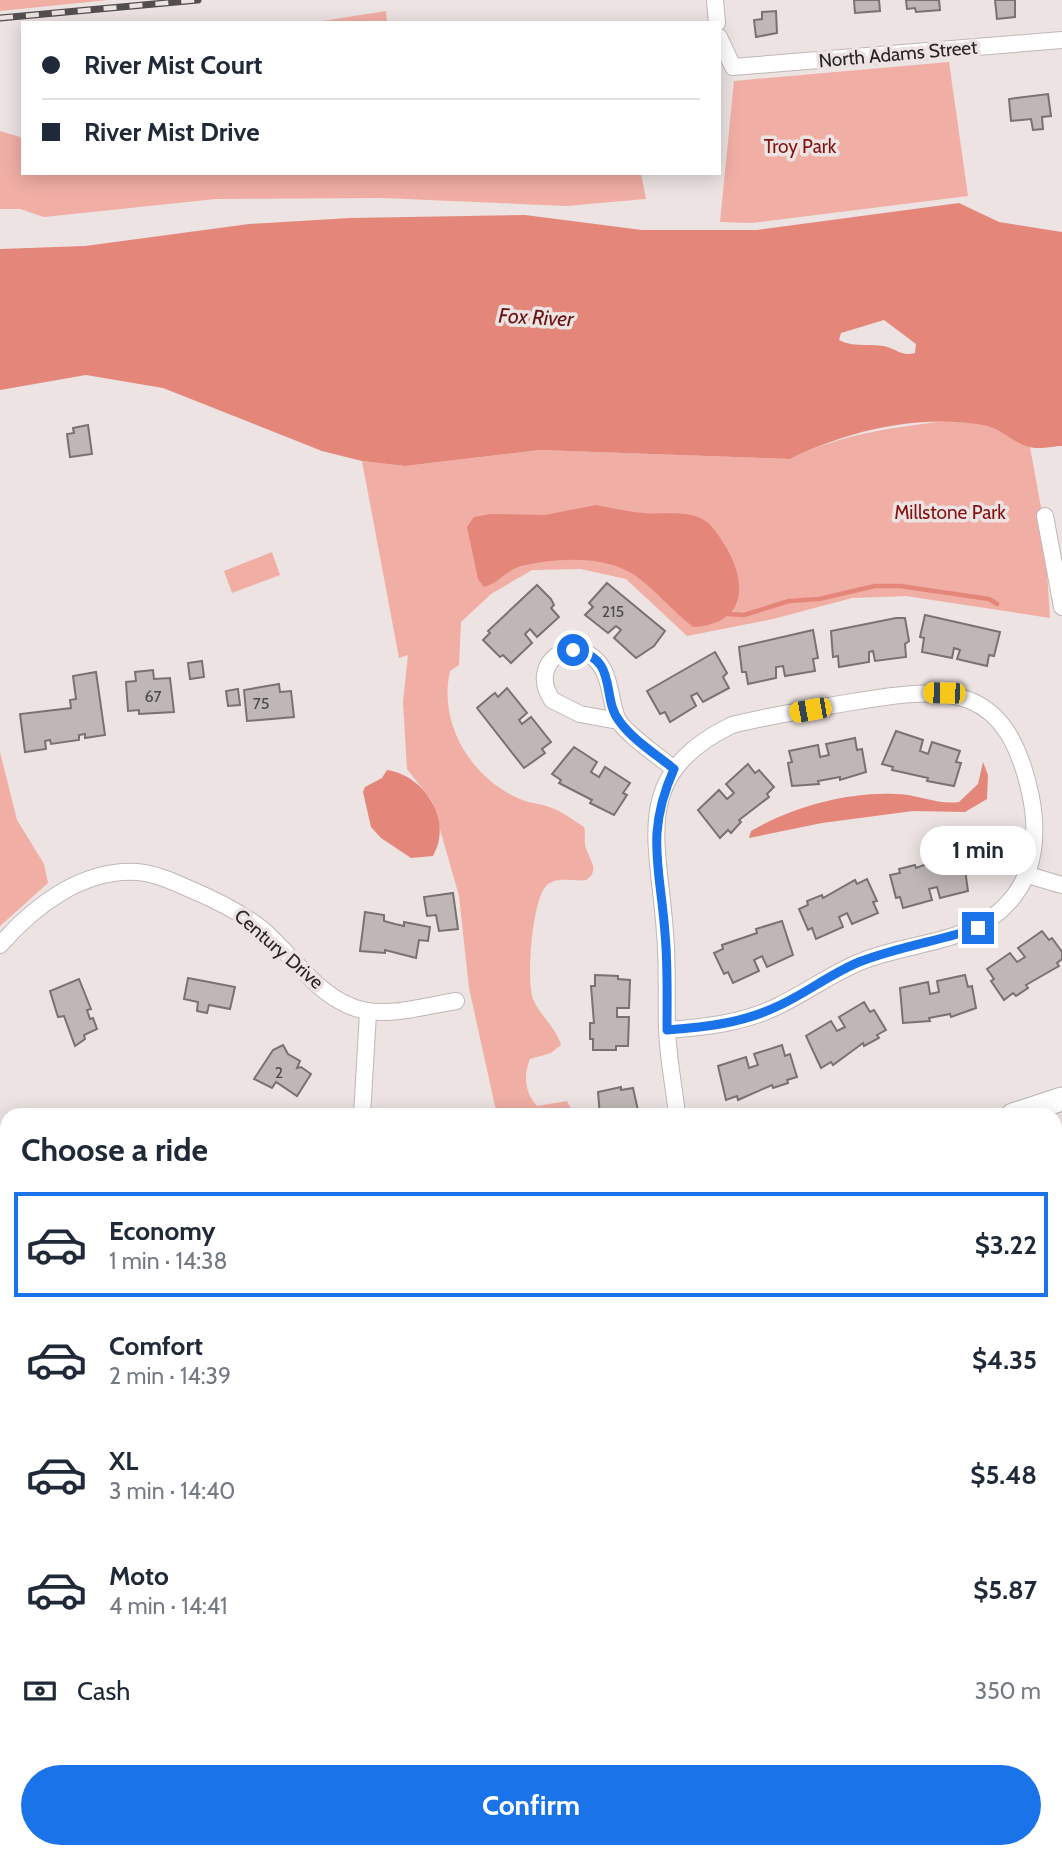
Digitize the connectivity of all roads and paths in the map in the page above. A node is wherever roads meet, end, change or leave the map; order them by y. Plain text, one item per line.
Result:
1 (715, 0) edge
2 (718, 21) edge
3 (1062, 40) edge
4 (721, 41) edge
5 (1045, 516) dead end
6 (1062, 607) edge
7 (618, 721) junction
8 (674, 769) junction
9 (1028, 875) junction
10 (1062, 886) edge
11 (0, 945) edge
12 (456, 1001) dead end
13 (369, 1013) junction
14 (667, 1030) junction
15 (1062, 1099) edge
16 (362, 1108) edge
17 (677, 1108) edge
18 (1034, 1108) edge

1 - 2 street
3 - 4 street, North Adams Street
5 - 6 street
7 - 7 street
7 - 8 street
8 - 9 street
8 - 14 street
9 - 10 street
9 - 14 street
11 - 13 street, Century Drive
12 - 13 street
13 - 16 street
14 - 17 street
15 - 18 main road

